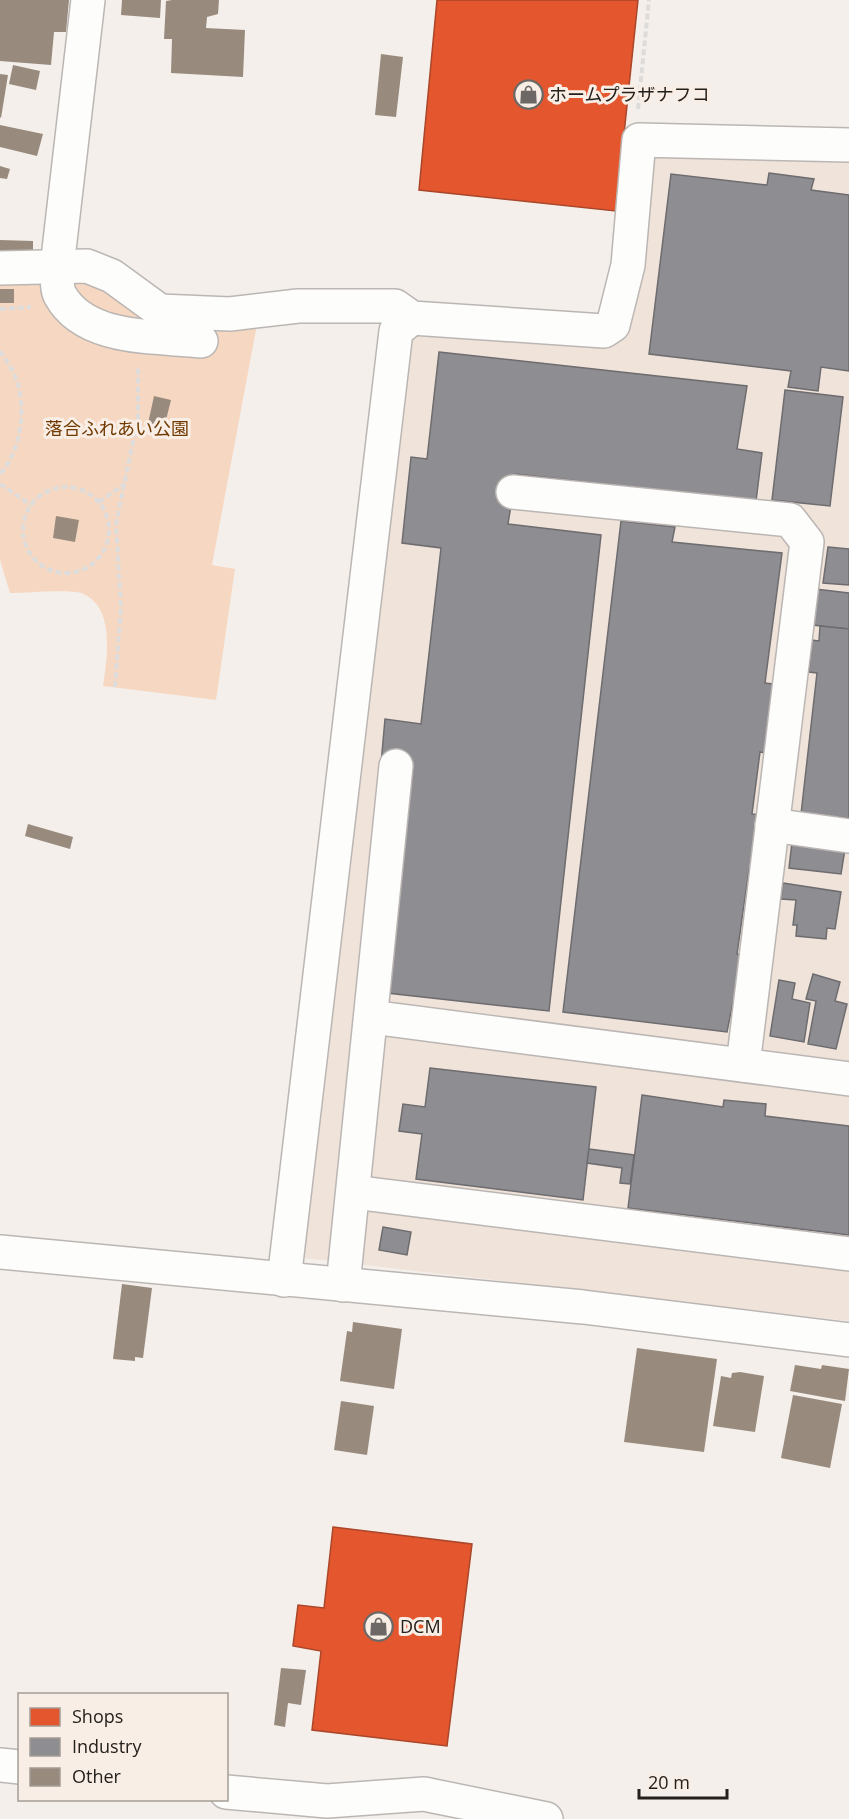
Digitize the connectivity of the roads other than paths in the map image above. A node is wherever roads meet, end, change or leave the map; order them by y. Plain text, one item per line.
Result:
1 (88, 0) edge
2 (849, 145) edge
3 (57, 267) junction
4 (0, 268) edge
5 (412, 318) junction
6 (201, 341) dead end
7 (513, 492) dead end
8 (396, 766) dead end
9 (772, 825) junction
10 (849, 836) edge
11 (371, 1017) junction
12 (743, 1065) junction
13 (849, 1076) edge
14 (353, 1192) junction
15 (0, 1252) edge
16 (849, 1254) edge
17 (284, 1280) junction
18 (343, 1285) junction
19 (849, 1340) edge
20 (0, 1765) edge
21 (18, 1767) edge
22 (228, 1792) edge
23 (546, 1819) edge

1 - 3 street
2 - 5 street
3 - 4 street
3 - 5 street
3 - 6 street
5 - 17 street
7 - 9 street
8 - 11 street
9 - 10 street
9 - 12 street
11 - 12 street
11 - 14 street
12 - 13 street
14 - 16 street
14 - 18 street
15 - 17 street
17 - 18 street
18 - 19 street
20 - 21 street
22 - 23 street

